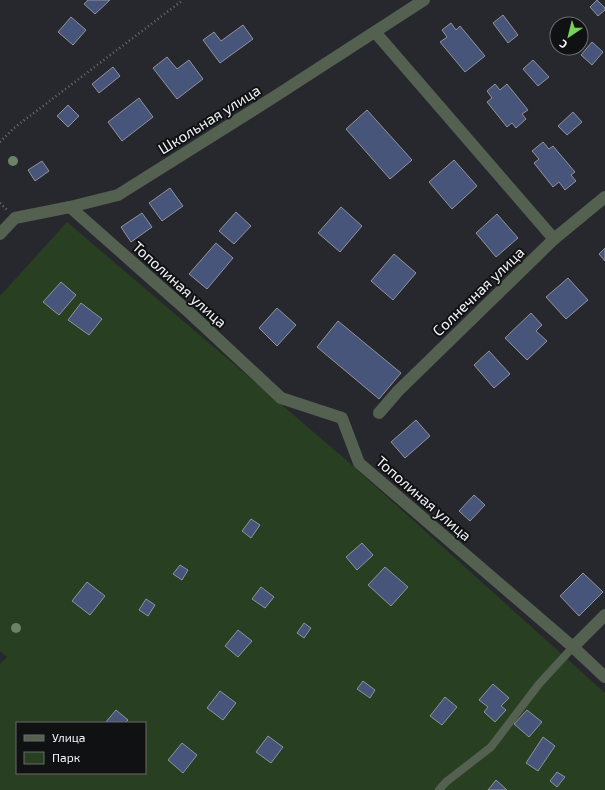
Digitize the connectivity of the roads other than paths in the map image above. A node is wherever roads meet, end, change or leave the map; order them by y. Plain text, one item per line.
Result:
1 (424, 0) edge
2 (375, 32) junction
3 (605, 197) edge
4 (70, 207) junction
5 (0, 234) edge
6 (554, 239) junction
7 (379, 413) dead end
8 (605, 615) edge
9 (573, 647) junction
10 (605, 677) edge
11 (439, 790) edge

1 - 2 street, Школьная улица
2 - 4 street, Школьная улица
2 - 6 street
3 - 6 street, Солнечная улица
4 - 5 street, Школьная улица
4 - 9 street, Тополиная улица
6 - 7 street, Солнечная улица
8 - 9 street
9 - 10 street, Тополиная улица
9 - 11 lane

